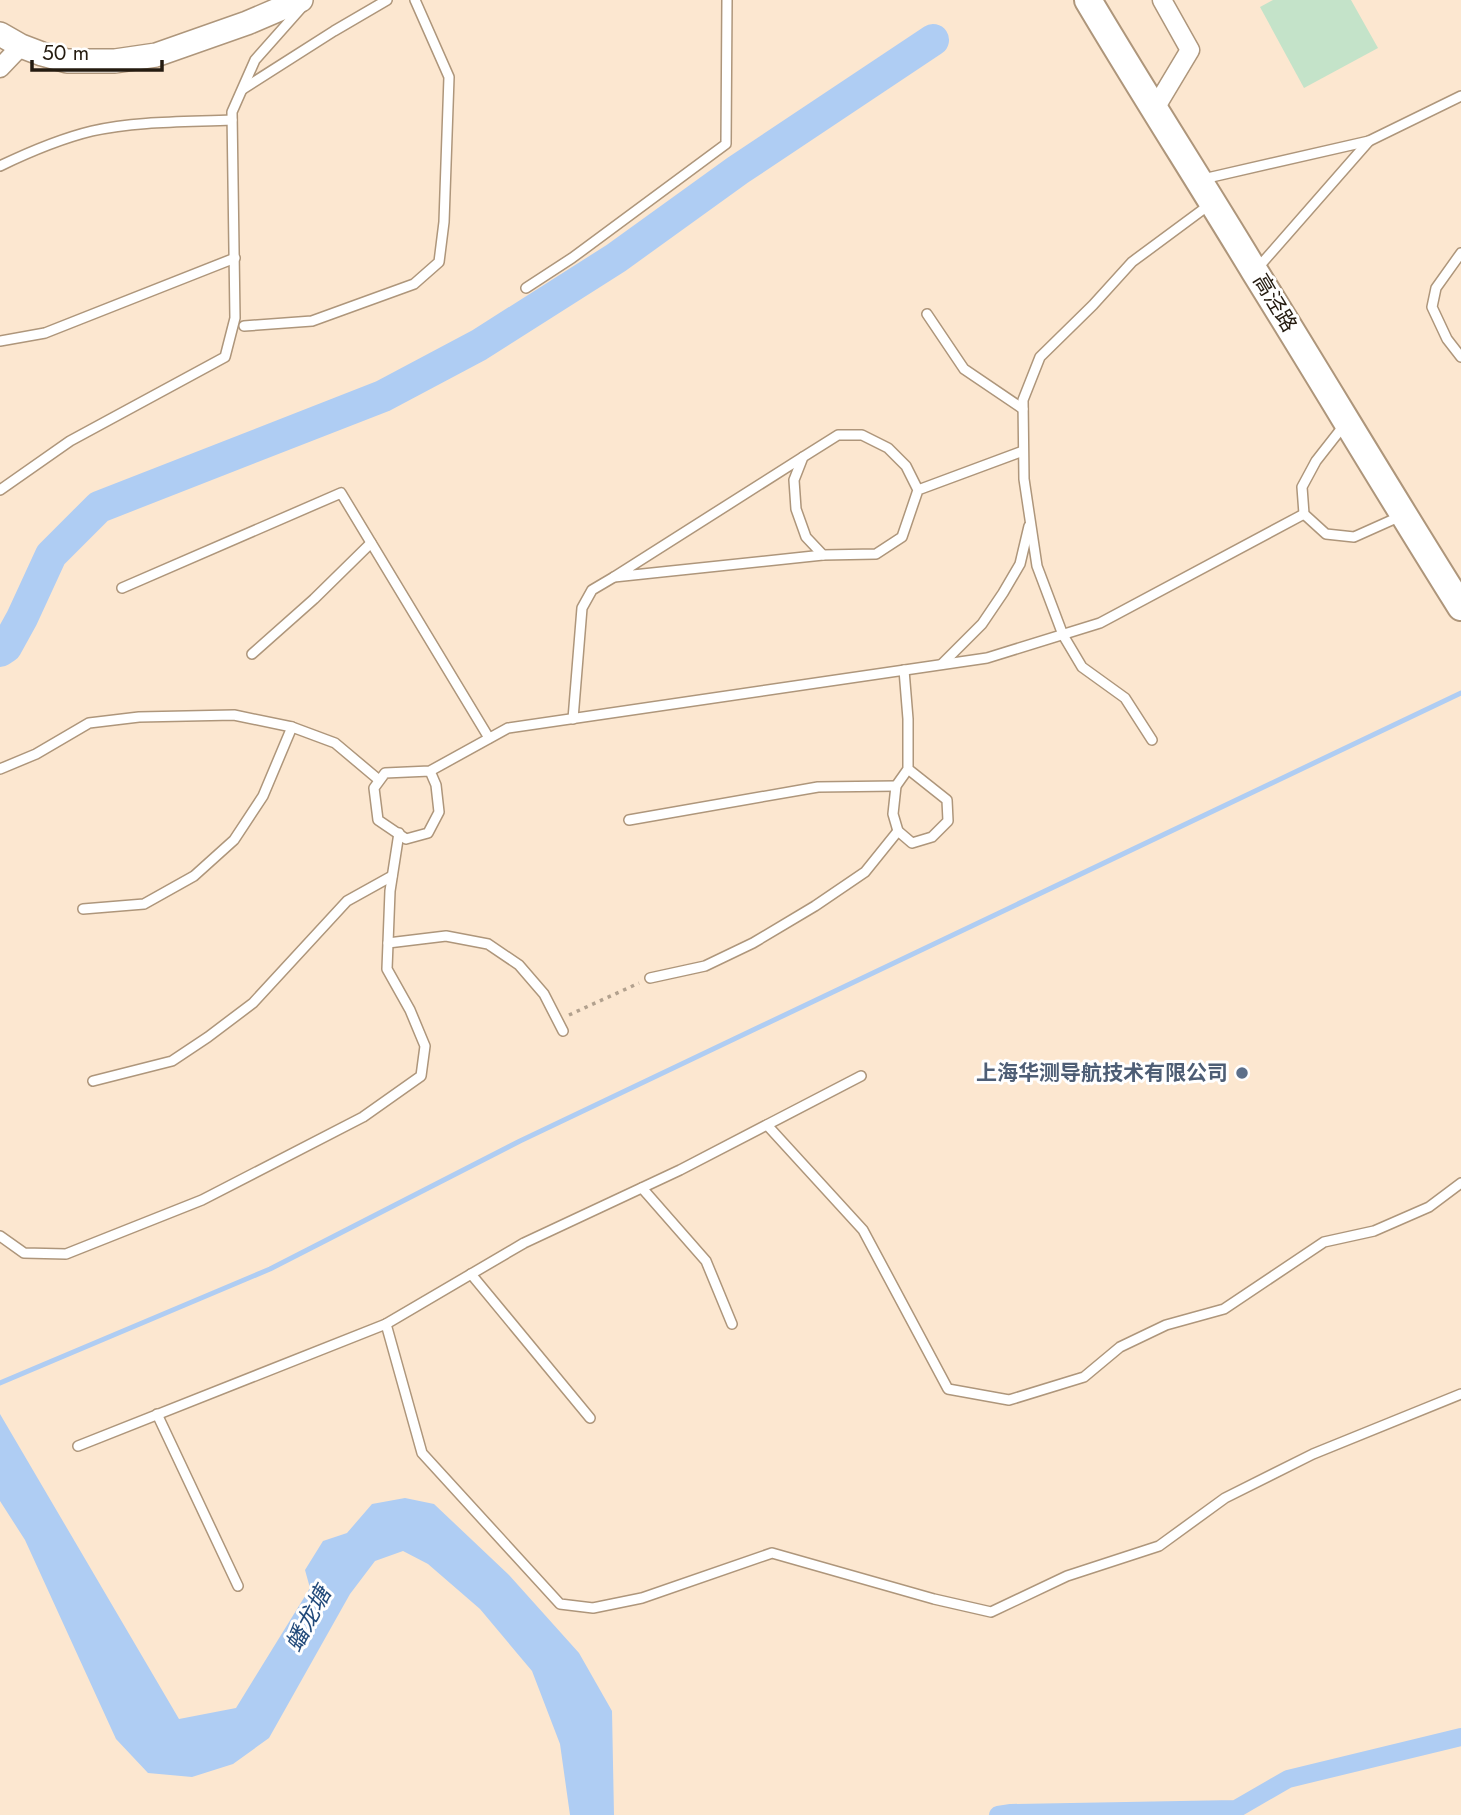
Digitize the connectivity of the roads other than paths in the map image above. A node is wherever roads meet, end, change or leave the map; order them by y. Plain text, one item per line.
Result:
1 (302, 0) edge
2 (309, 0) edge
3 (387, 0) edge
4 (415, 0) edge
5 (727, 0) edge
6 (1088, 0) edge
7 (1162, 0) edge
8 (0, 34) edge
9 (21, 46) junction
10 (0, 68) edge
11 (242, 90) junction
12 (1461, 96) edge
13 (1154, 110) junction
14 (232, 120) junction
15 (1370, 141) junction
16 (0, 166) edge
17 (1205, 191) junction
18 (1461, 253) edge
19 (234, 258) junction
20 (1255, 271) junction
21 (526, 288) dead end
22 (927, 314) dead end
23 (244, 326) dead end
24 (0, 341) edge
25 (1461, 357) edge
26 (1023, 409) junction
27 (1347, 423) junction
28 (1023, 451) junction
29 (803, 457) junction
30 (0, 489) edge
31 (918, 490) junction
32 (1304, 514) junction
33 (1403, 514) junction
34 (1030, 521) junction
35 (371, 543) junction
36 (823, 555) junction
37 (614, 577) junction
38 (122, 588) dead end
39 (1461, 607) edge
40 (1063, 635) junction
41 (252, 654) dead end
42 (942, 664) junction
43 (904, 670) junction
44 (573, 719) junction
45 (292, 727) junction
46 (489, 738) junction
47 (1152, 740) dead end
48 (0, 769) edge
49 (908, 769) junction
50 (430, 771) junction
51 (379, 780) junction
52 (896, 786) junction
53 (629, 820) dead end
54 (898, 831) junction
55 (399, 833) junction
56 (392, 876) junction
57 (83, 909) dead end
58 (388, 943) junction
59 (650, 978) road end
60 (563, 1031) dead end
61 (861, 1076) dead end
62 (93, 1081) dead end
63 (767, 1125) junction
64 (1461, 1183) edge
65 (642, 1188) junction
66 (0, 1237) edge
67 (471, 1274) junction
68 (386, 1324) junction
69 (732, 1324) dead end
70 (1461, 1394) edge
71 (157, 1414) junction
72 (590, 1418) dead end
73 (78, 1447) dead end
74 (239, 1586) dead end

1 - 9 street
2 - 11 lane
3 - 11 lane
4 - 23 lane
5 - 21 lane
6 - 13 main road, 高泾路
7 - 13 street
8 - 9 street
9 - 10 street
11 - 14 lane
12 - 15 lane
13 - 17 main road, 高泾路
14 - 16 lane
14 - 19 lane
15 - 17 lane
15 - 20 lane
17 - 20 main road, 高泾路
17 - 26 lane
18 - 25 lane
19 - 24 lane
19 - 30 lane
20 - 27 main road, 高泾路
22 - 26 lane
26 - 28 lane
27 - 32 lane
27 - 33 main road, 高泾路
28 - 31 lane
28 - 34 lane
29 - 31 lane
29 - 36 lane
29 - 37 lane
31 - 36 lane
32 - 33 lane
32 - 40 lane
33 - 39 main road, 高泾路
34 - 40 lane
34 - 42 lane
35 - 38 lane
35 - 41 lane
35 - 46 lane
36 - 37 lane
37 - 44 lane
40 - 42 lane
40 - 47 lane
42 - 43 lane
43 - 44 lane
43 - 49 lane
44 - 46 lane
45 - 48 lane
45 - 51 lane
45 - 57 lane
46 - 50 lane
49 - 52 lane
49 - 54 lane
50 - 51 lane
50 - 55 lane
51 - 55 lane
52 - 53 lane
52 - 54 lane
54 - 59 lane
55 - 56 lane
56 - 58 lane
56 - 62 lane
58 - 60 lane
58 - 66 lane
61 - 63 lane
63 - 64 lane
63 - 65 lane
65 - 67 lane
65 - 69 lane
67 - 68 lane
67 - 72 lane
68 - 70 lane
68 - 71 lane
71 - 73 lane
71 - 74 lane

